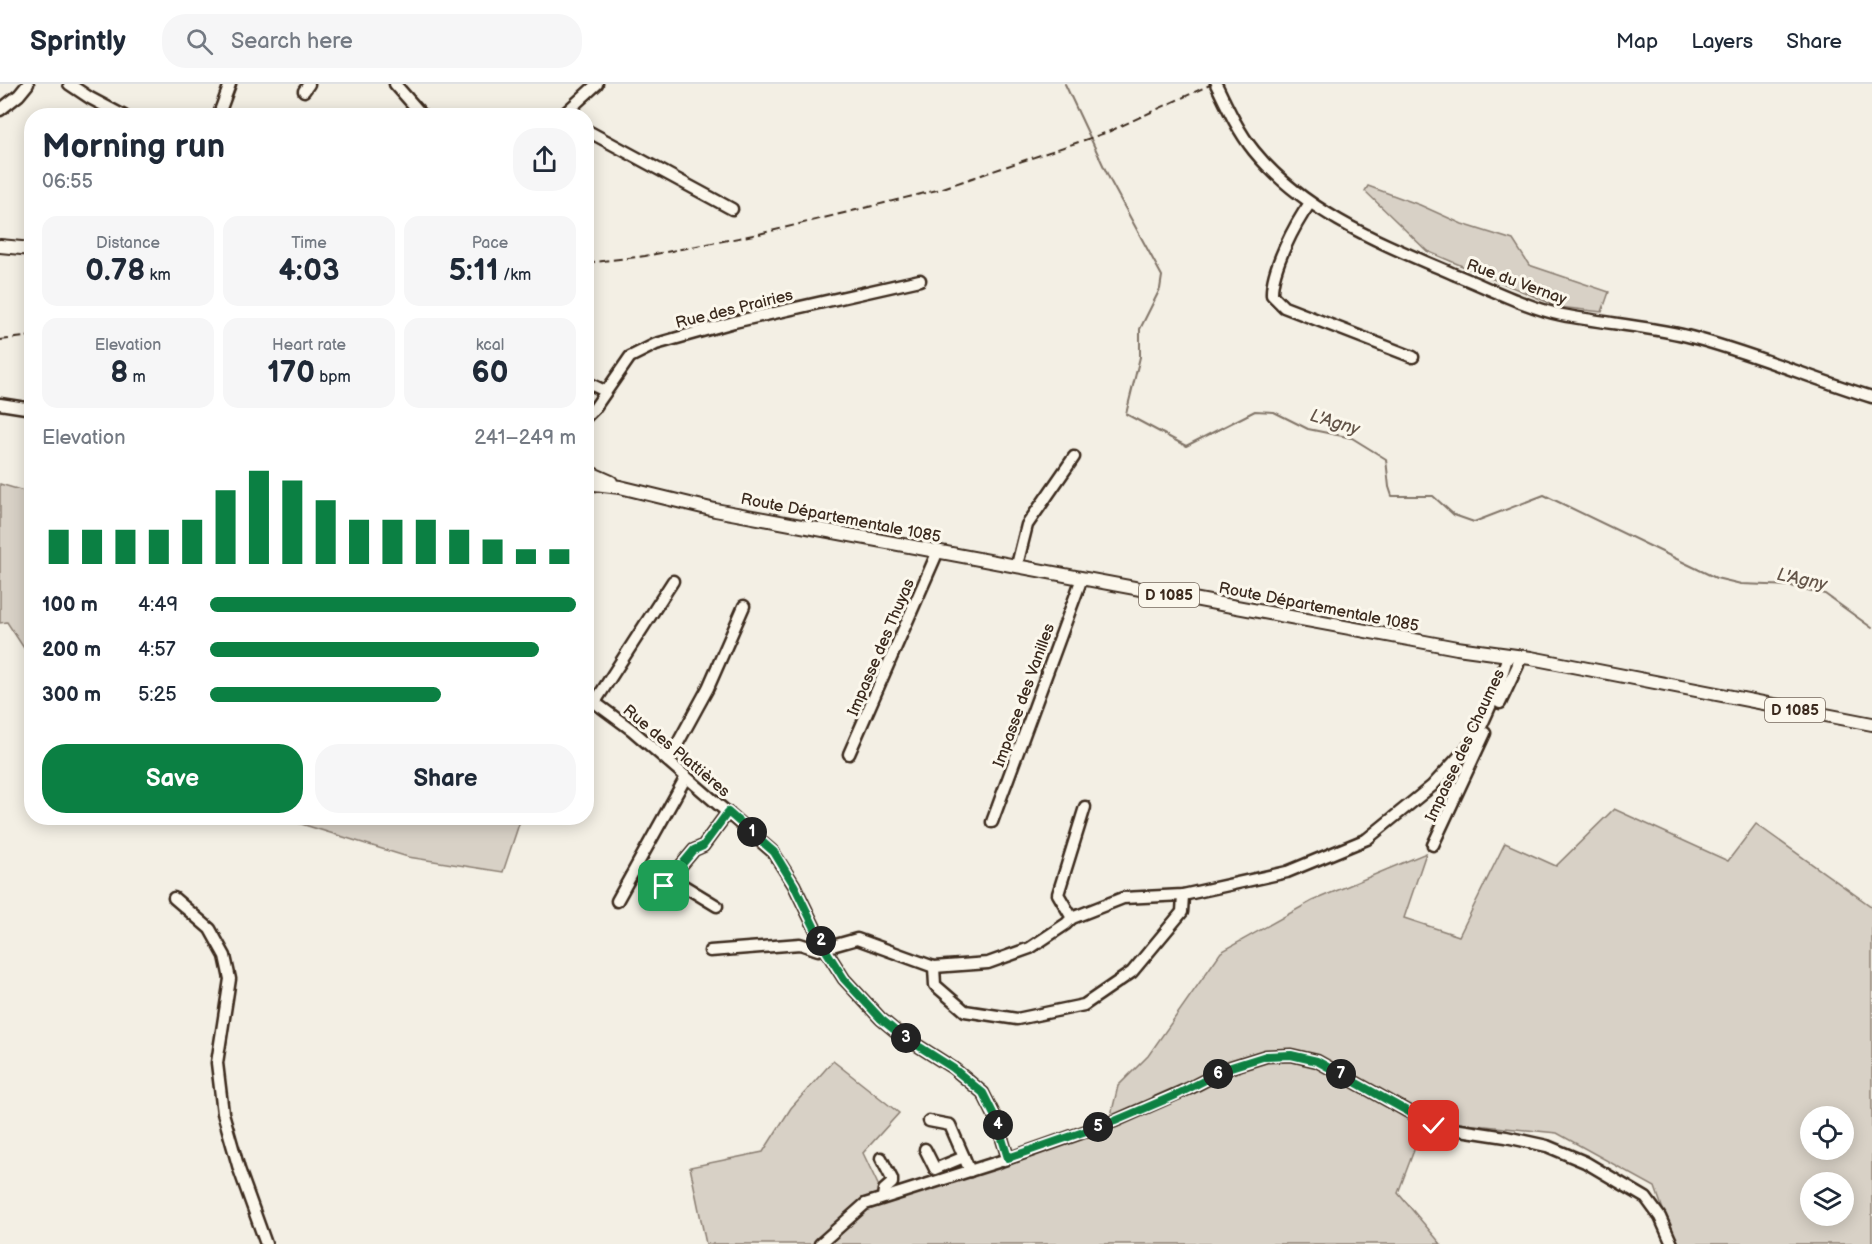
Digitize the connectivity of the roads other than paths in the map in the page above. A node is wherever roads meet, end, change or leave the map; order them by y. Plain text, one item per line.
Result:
1 (28, 84) edge
2 (69, 84) edge
3 (230, 84) edge
4 (394, 84) edge
5 (597, 84) edge
6 (1216, 84) edge
7 (109, 108) edge
8 (219, 108) edge
9 (416, 108) edge
10 (571, 108) edge
11 (0, 110) edge
12 (594, 134) edge
13 (1311, 203) junction
14 (732, 209) dead end
15 (0, 246) edge
16 (24, 248) edge
17 (920, 280) dead end
18 (1413, 357) dead end
19 (594, 386) edge
20 (605, 391) junction
21 (1872, 397) edge
22 (0, 404) edge
23 (24, 408) edge
24 (594, 408) edge
25 (1074, 457) dead end
26 (594, 475) edge
27 (594, 484) edge
28 (620, 487) junction
29 (938, 551) junction
30 (1017, 566) junction
31 (1082, 578) junction
32 (673, 581) dead end
33 (744, 606) dead end
34 (1513, 656) junction
35 (594, 695) edge
36 (594, 701) edge
37 (1872, 724) edge
38 (849, 754) dead end
39 (668, 761) junction
40 (686, 777) junction
41 (1085, 807) dead end
42 (728, 812) junction
43 (992, 822) dead end
44 (1433, 845) dead end
45 (671, 878) junction
46 (655, 881) dead end
47 (1183, 895) junction
48 (174, 898) dead end
49 (617, 901) dead end
50 (717, 906) dead end
51 (1072, 918) junction
52 (825, 949) junction
53 (710, 951) dead end
54 (934, 967) junction
55 (929, 1121) dead end
56 (925, 1149) dead end
57 (964, 1157) junction
58 (881, 1158) dead end
59 (1008, 1158) junction
60 (970, 1170) junction
61 (883, 1197) junction
62 (266, 1244) edge
63 (820, 1244) edge
64 (1672, 1244) edge

1 - 11 street
2 - 7 street
3 - 8 street
4 - 9 street
5 - 10 street
6 - 13 street, Rue du Vernay
12 - 14 street
13 - 18 street
13 - 21 street, Rue du Vernay
15 - 16 main road
17 - 20 street, Rue des Prairies
19 - 20 street
20 - 24 street, Rue des Prairies
22 - 23 street
25 - 30 street
26 - 28 main road, D 1085
27 - 28 main road, D 1085
28 - 29 main road, Route Départementale 1085 / D 1085
29 - 30 main road, Route Départementale 1085 / D 1085
29 - 38 street, Impasse des Thuyas
30 - 31 main road, Route Départementale 1085 / D 1085
31 - 34 main road, Route Départementale 1085 / D 1085
31 - 43 street, Impasse des Vanilles
32 - 35 street
33 - 39 street
34 - 37 main road, Route Départementale 1085 / D 1085
34 - 44 street, Impasse des Chaumes
34 - 47 street
36 - 39 street, Rue des Plattières
39 - 40 street, Rue des Plattières
40 - 42 street, Rue des Plattières
40 - 49 street
41 - 51 street
42 - 45 street
42 - 52 street, Rue des Plattières
45 - 46 street
45 - 50 street
47 - 51 street
47 - 54 street
48 - 62 street
51 - 54 street
52 - 53 street
52 - 54 street
52 - 59 street, Rue des Plattières
55 - 57 street
56 - 57 street
57 - 60 street
58 - 61 street
59 - 60 street
59 - 64 street
60 - 61 street
61 - 63 street

